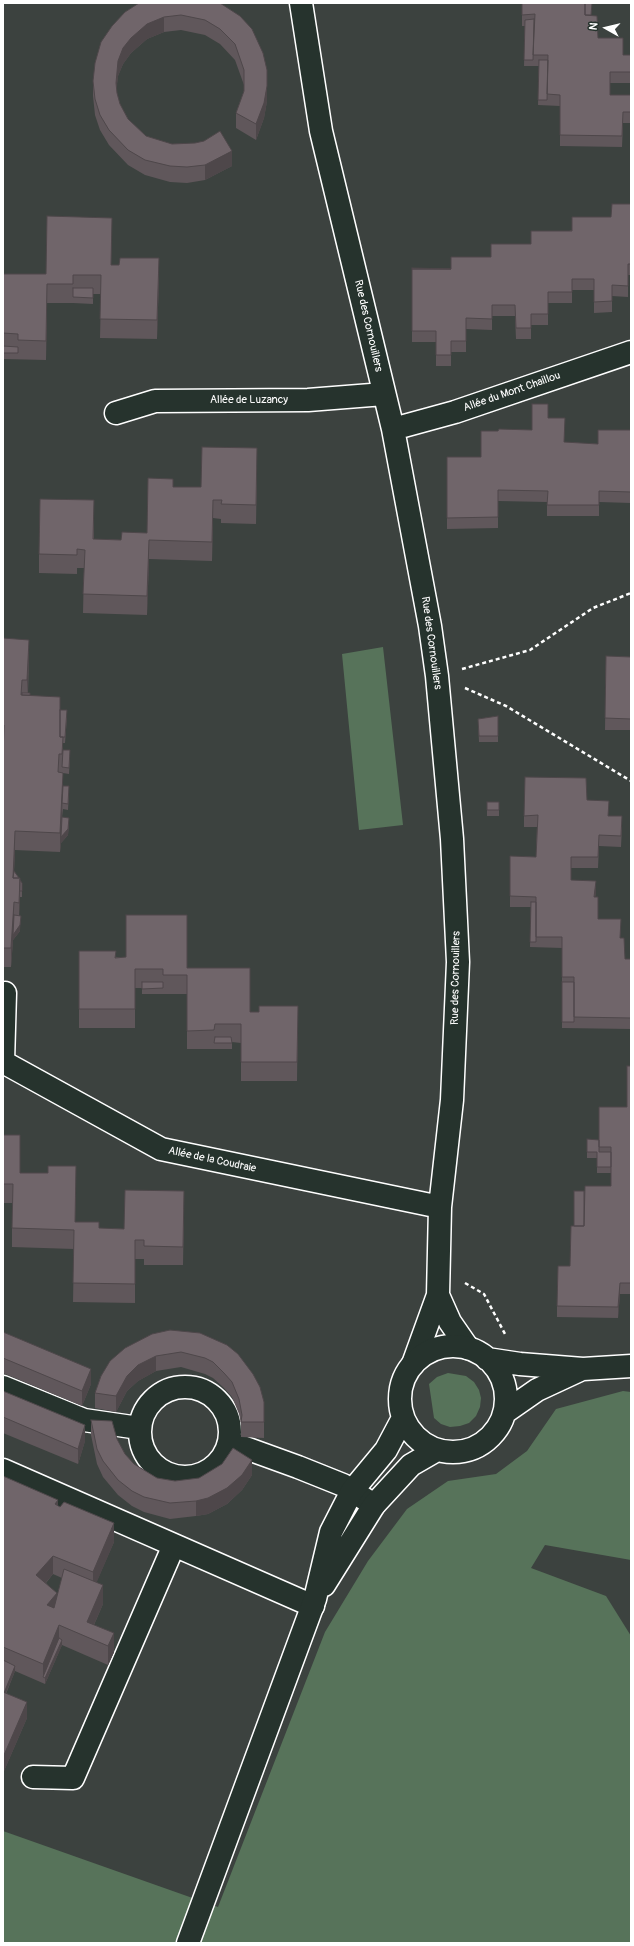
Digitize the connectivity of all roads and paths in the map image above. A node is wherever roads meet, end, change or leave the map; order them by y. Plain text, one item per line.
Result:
1 (301, 3) edge
2 (631, 352) edge
3 (384, 394) junction
4 (116, 413) dead end
5 (393, 429) junction
6 (631, 593) edge
7 (437, 676) junction
8 (631, 781) edge
9 (5, 993) dead end
10 (3, 1062) edge
11 (440, 1207) junction
12 (438, 1286) junction
13 (468, 1348) junction
14 (487, 1359) junction
15 (413, 1364) junction
16 (520, 1364) junction
17 (631, 1366) edge
18 (583, 1369) junction
19 (3, 1387) edge
20 (504, 1413) junction
21 (403, 1418) junction
22 (140, 1428) junction
23 (229, 1442) junction
24 (437, 1450) junction
25 (3, 1470) edge
26 (352, 1492) junction
27 (374, 1505) junction
28 (174, 1545) junction
29 (314, 1603) junction
30 (33, 1777) dead end
31 (188, 1943) edge

1 - 3 street, Rue des Cornouillers
2 - 5 street, Allée du Mont Chaillou
3 - 4 street, Allée de Luzancy
3 - 5 street, Rue des Cornouillers
5 - 7 street, Rue des Cornouillers
6 - 7 path
7 - 8 path
7 - 11 street, Rue des Cornouillers
9 - 10 street
10 - 11 street, Allée de la Coudraie
11 - 12 street, Rue des Cornouillers
12 - 13 street, Rue des Cornouillers
12 - 15 street, Rue des Cornouillers
12 - 16 path
13 - 14 street
13 - 15 street
14 - 16 street
14 - 20 street
15 - 21 street
16 - 18 street
17 - 18 street
18 - 20 street
19 - 22 street
20 - 24 street
21 - 24 street
21 - 26 street
22 - 23 street
22 - 23 street
23 - 26 street
24 - 27 street
25 - 28 street
26 - 27 street
26 - 29 street
27 - 29 street
28 - 29 street
28 - 30 street
29 - 31 street

